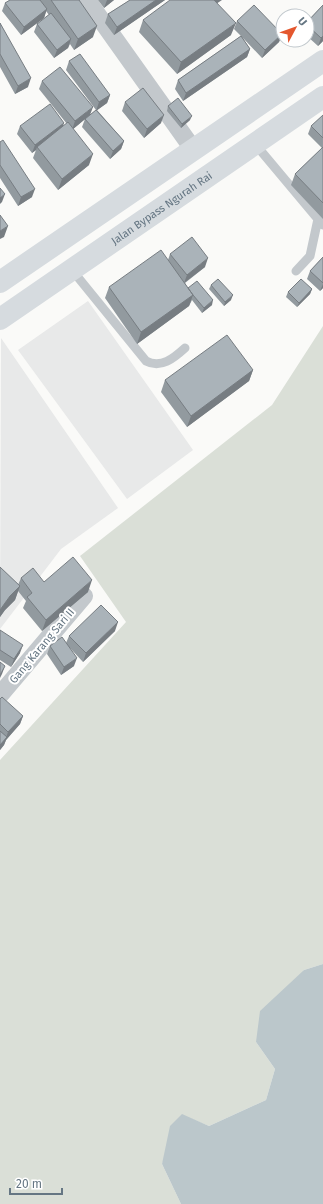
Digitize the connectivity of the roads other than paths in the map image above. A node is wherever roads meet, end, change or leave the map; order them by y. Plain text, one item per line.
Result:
1 (87, 0) edge
2 (323, 61) edge
3 (323, 97) edge
4 (255, 144) junction
5 (192, 149) junction
6 (320, 222) edge
7 (72, 269) junction
8 (296, 271) dead end
9 (0, 282) edge
10 (0, 319) edge
11 (185, 348) dead end
12 (84, 596) edge
13 (0, 695) edge

1 - 5 street
2 - 5 highway
3 - 4 highway, Jalan Bypass Ngurah Rai
4 - 6 lane
4 - 7 highway, Jalan Bypass Ngurah Rai
5 - 9 highway
6 - 8 lane
7 - 10 highway, Jalan Bypass Ngurah Rai
7 - 11 lane
12 - 13 street, Gang Karang Sari II

